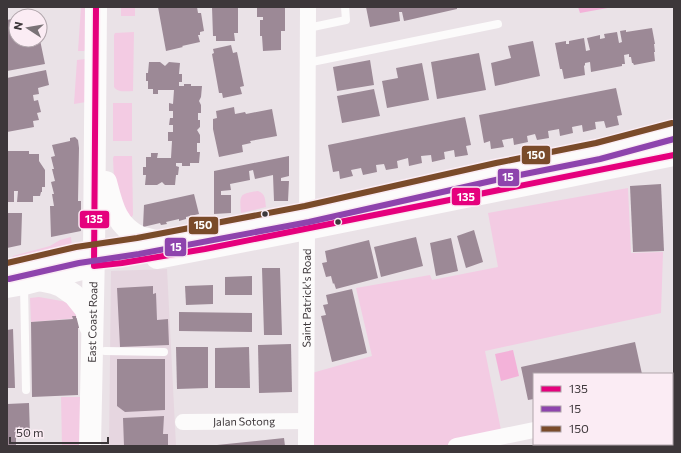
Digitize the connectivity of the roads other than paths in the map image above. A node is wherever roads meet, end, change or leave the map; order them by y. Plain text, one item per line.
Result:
1 (96, 7) edge
2 (109, 7) edge
3 (308, 7) edge
4 (344, 7) edge
5 (498, 24) dead end
6 (308, 28) junction
7 (308, 63) junction
8 (674, 131) edge
9 (674, 155) edge
10 (106, 182) junction
11 (307, 222) junction
12 (159, 242) junction
13 (100, 258) junction
14 (20, 278) edge
15 (92, 332) junction
16 (105, 352) junction
17 (164, 352) dead end
18 (26, 390) dead end
19 (306, 421) junction
20 (183, 422) dead end
21 (533, 430) edge
22 (90, 446) edge
23 (105, 446) edge
24 (306, 446) edge
25 (456, 446) edge

1 - 13 street, East Coast Road
2 - 10 street, East Coast Road
3 - 6 street, Saint Patrick's Road
4 - 6 lane
5 - 7 lane
6 - 7 street, Saint Patrick's Road
7 - 11 street, Saint Patrick's Road
8 - 11 street
9 - 11 street
10 - 12 street
10 - 13 street, East Coast Road
11 - 12 street
11 - 13 street
11 - 19 street, Saint Patrick's Road
12 - 13 street
13 - 14 street
13 - 15 street, East Coast Road
13 - 16 street, East Coast Road
14 - 15 street
14 - 18 lane
15 - 22 street, East Coast Road
16 - 17 lane
16 - 23 street, East Coast Road
19 - 20 street, Jalan Sotong
19 - 24 street, Saint Patrick's Road
21 - 25 street

